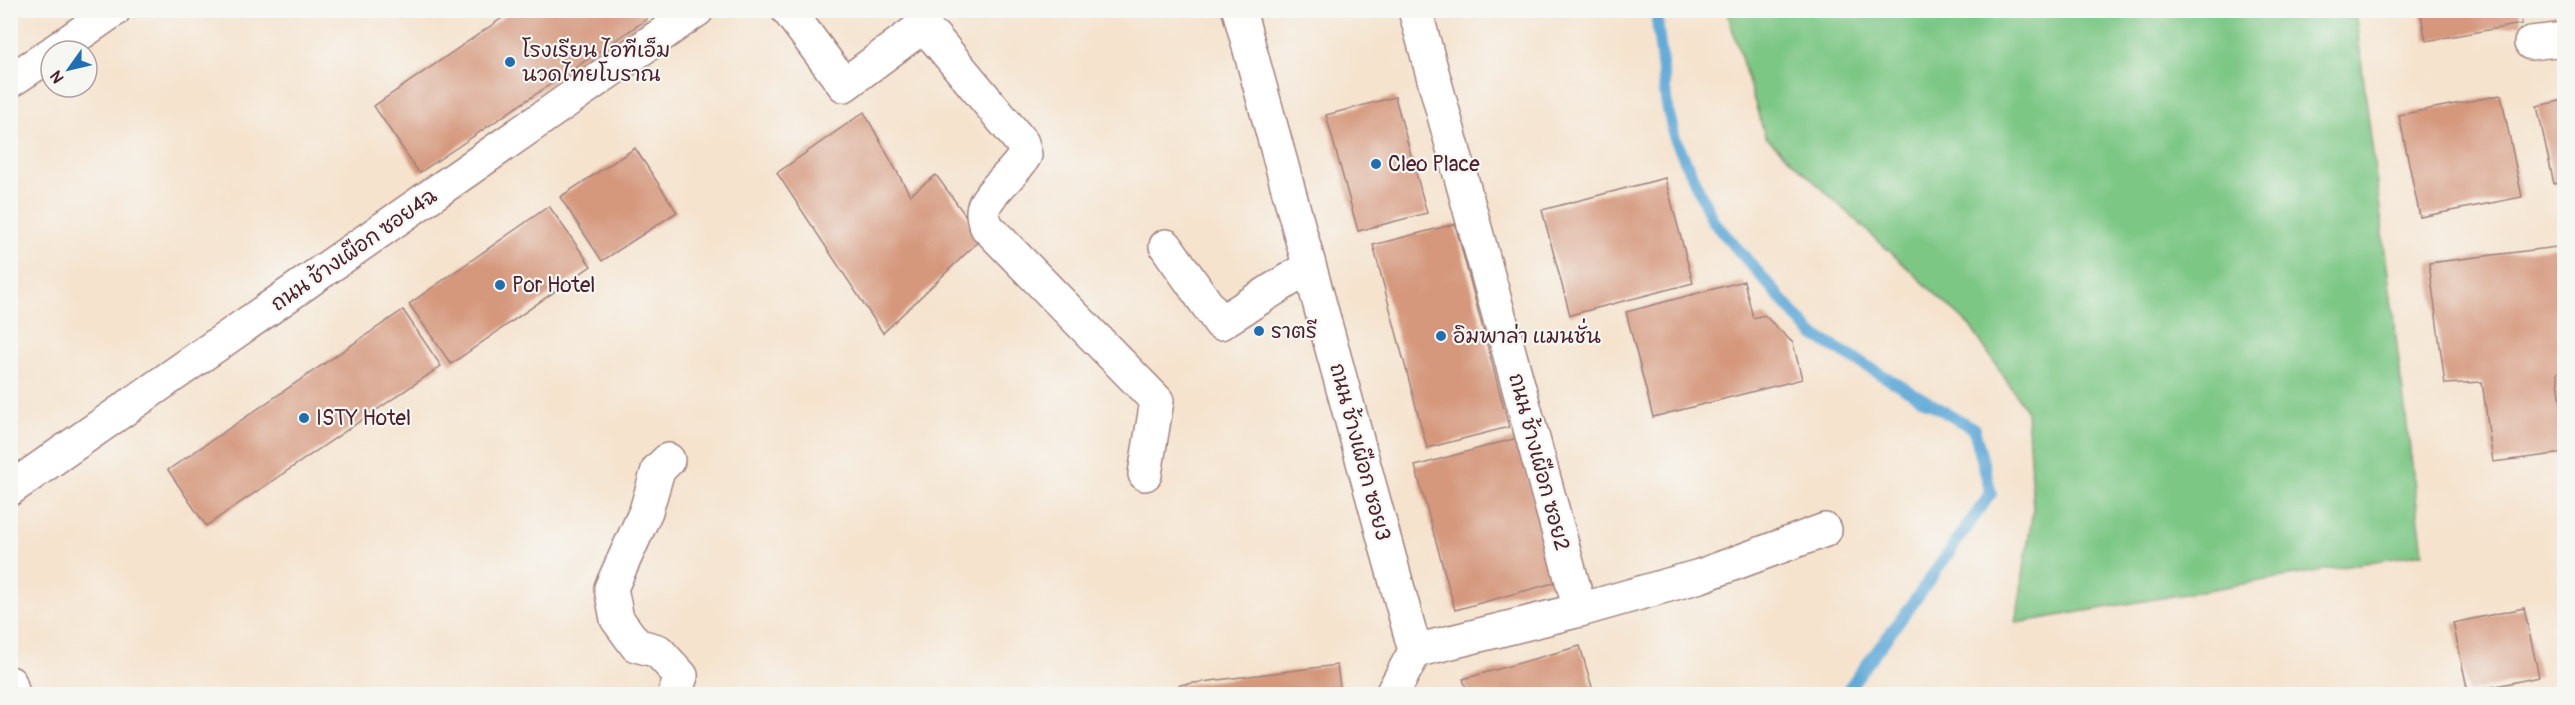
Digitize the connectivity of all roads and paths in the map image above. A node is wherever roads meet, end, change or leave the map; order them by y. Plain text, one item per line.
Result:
1 (114, 10) edge
2 (697, 10) edge
3 (788, 10) edge
4 (1239, 10) edge
5 (1415, 10) edge
6 (72, 39) edge
7 (2565, 39) edge
8 (2531, 43) dead end
9 (39, 62) edge
10 (10, 81) edge
11 (1166, 246) dead end
12 (1309, 267) junction
13 (668, 460) dead end
14 (1145, 474) dead end
15 (10, 489) edge
16 (1824, 530) dead end
17 (1580, 610) junction
18 (1415, 651) junction
19 (10, 683) edge
20 (13, 694) edge
21 (675, 694) edge
22 (1392, 694) edge

1 - 6 street
2 - 15 street, ถนน ช้างเผือก ซอย4ฉ
3 - 14 street
4 - 12 street, ถนน ช้างเผือก ซอย3
5 - 17 street, ถนน ช้างเผือก ซอย2
7 - 8 street
9 - 10 street
11 - 12 street
12 - 18 street, ถนน ช้างเผือก ซอย3
13 - 21 street
16 - 17 street
17 - 18 street
18 - 22 street
19 - 20 street

